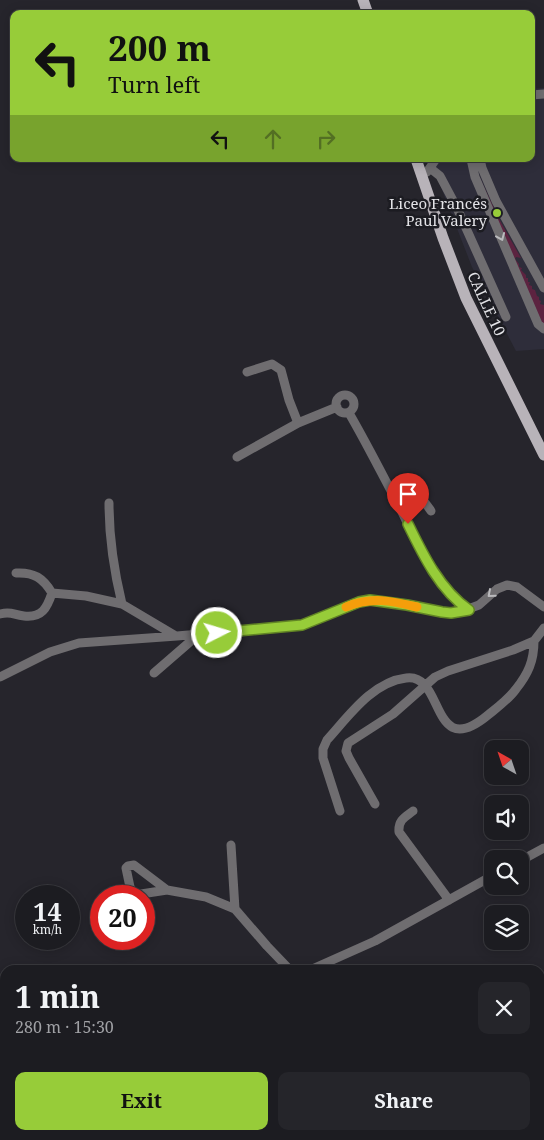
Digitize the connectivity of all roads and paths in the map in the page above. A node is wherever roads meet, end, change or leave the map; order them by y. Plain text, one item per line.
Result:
1 (417, 162) edge
2 (434, 162) edge
3 (472, 162) edge
4 (481, 162) edge
5 (430, 168) junction
6 (423, 178) junction
7 (544, 288) edge
8 (506, 317) dead end
9 (544, 330) edge
10 (247, 372) dead end
11 (337, 407) junction
12 (348, 413) junction
13 (298, 423) junction
14 (544, 456) edge
15 (237, 457) dead end
16 (391, 491) junction
17 (109, 503) dead end
18 (431, 511) dead end
19 (16, 573) dead end
20 (52, 593) junction
21 (122, 604) junction
22 (544, 607) edge
23 (469, 610) junction
24 (0, 614) edge
25 (544, 628) edge
26 (199, 634) junction
27 (177, 636) junction
28 (534, 641) junction
29 (154, 673) dead end
30 (0, 677) edge
31 (425, 685) junction
32 (375, 804) dead end
33 (340, 811) dead end
34 (414, 811) dead end
35 (231, 845) dead end
36 (544, 848) edge
37 (529, 856) edge
38 (484, 880) edge
39 (128, 885) edge
40 (167, 890) junction
41 (155, 892) edge
42 (449, 900) junction
43 (235, 909) junction
44 (285, 965) edge
45 (321, 965) edge

1 - 6 main road, CALLE 10
2 - 5 lane
3 -> 9 lane
4 - 7 lane
5 - 6 lane
5 - 8 lane
6 - 14 main road, CALLE 10
10 - 13 lane
11 - 12 lane
11 - 12 lane
11 - 13 lane
12 - 16 lane
13 - 15 lane
16 - 18 lane
16 - 23 lane
17 - 21 lane
19 - 20 lane
20 - 21 lane
20 - 24 lane
21 - 27 lane
22 -> 23 lane
23 - 26 lane
25 - 28 lane
26 - 27 lane
26 - 29 lane
27 - 30 lane
28 - 31 lane
28 - 31 lane
31 - 32 lane
31 - 33 lane
34 - 42 lane
35 - 43 lane
36 - 37 lane
38 - 42 lane
39 - 40 lane
40 - 41 lane
40 - 43 lane
42 - 45 lane
43 - 44 lane

